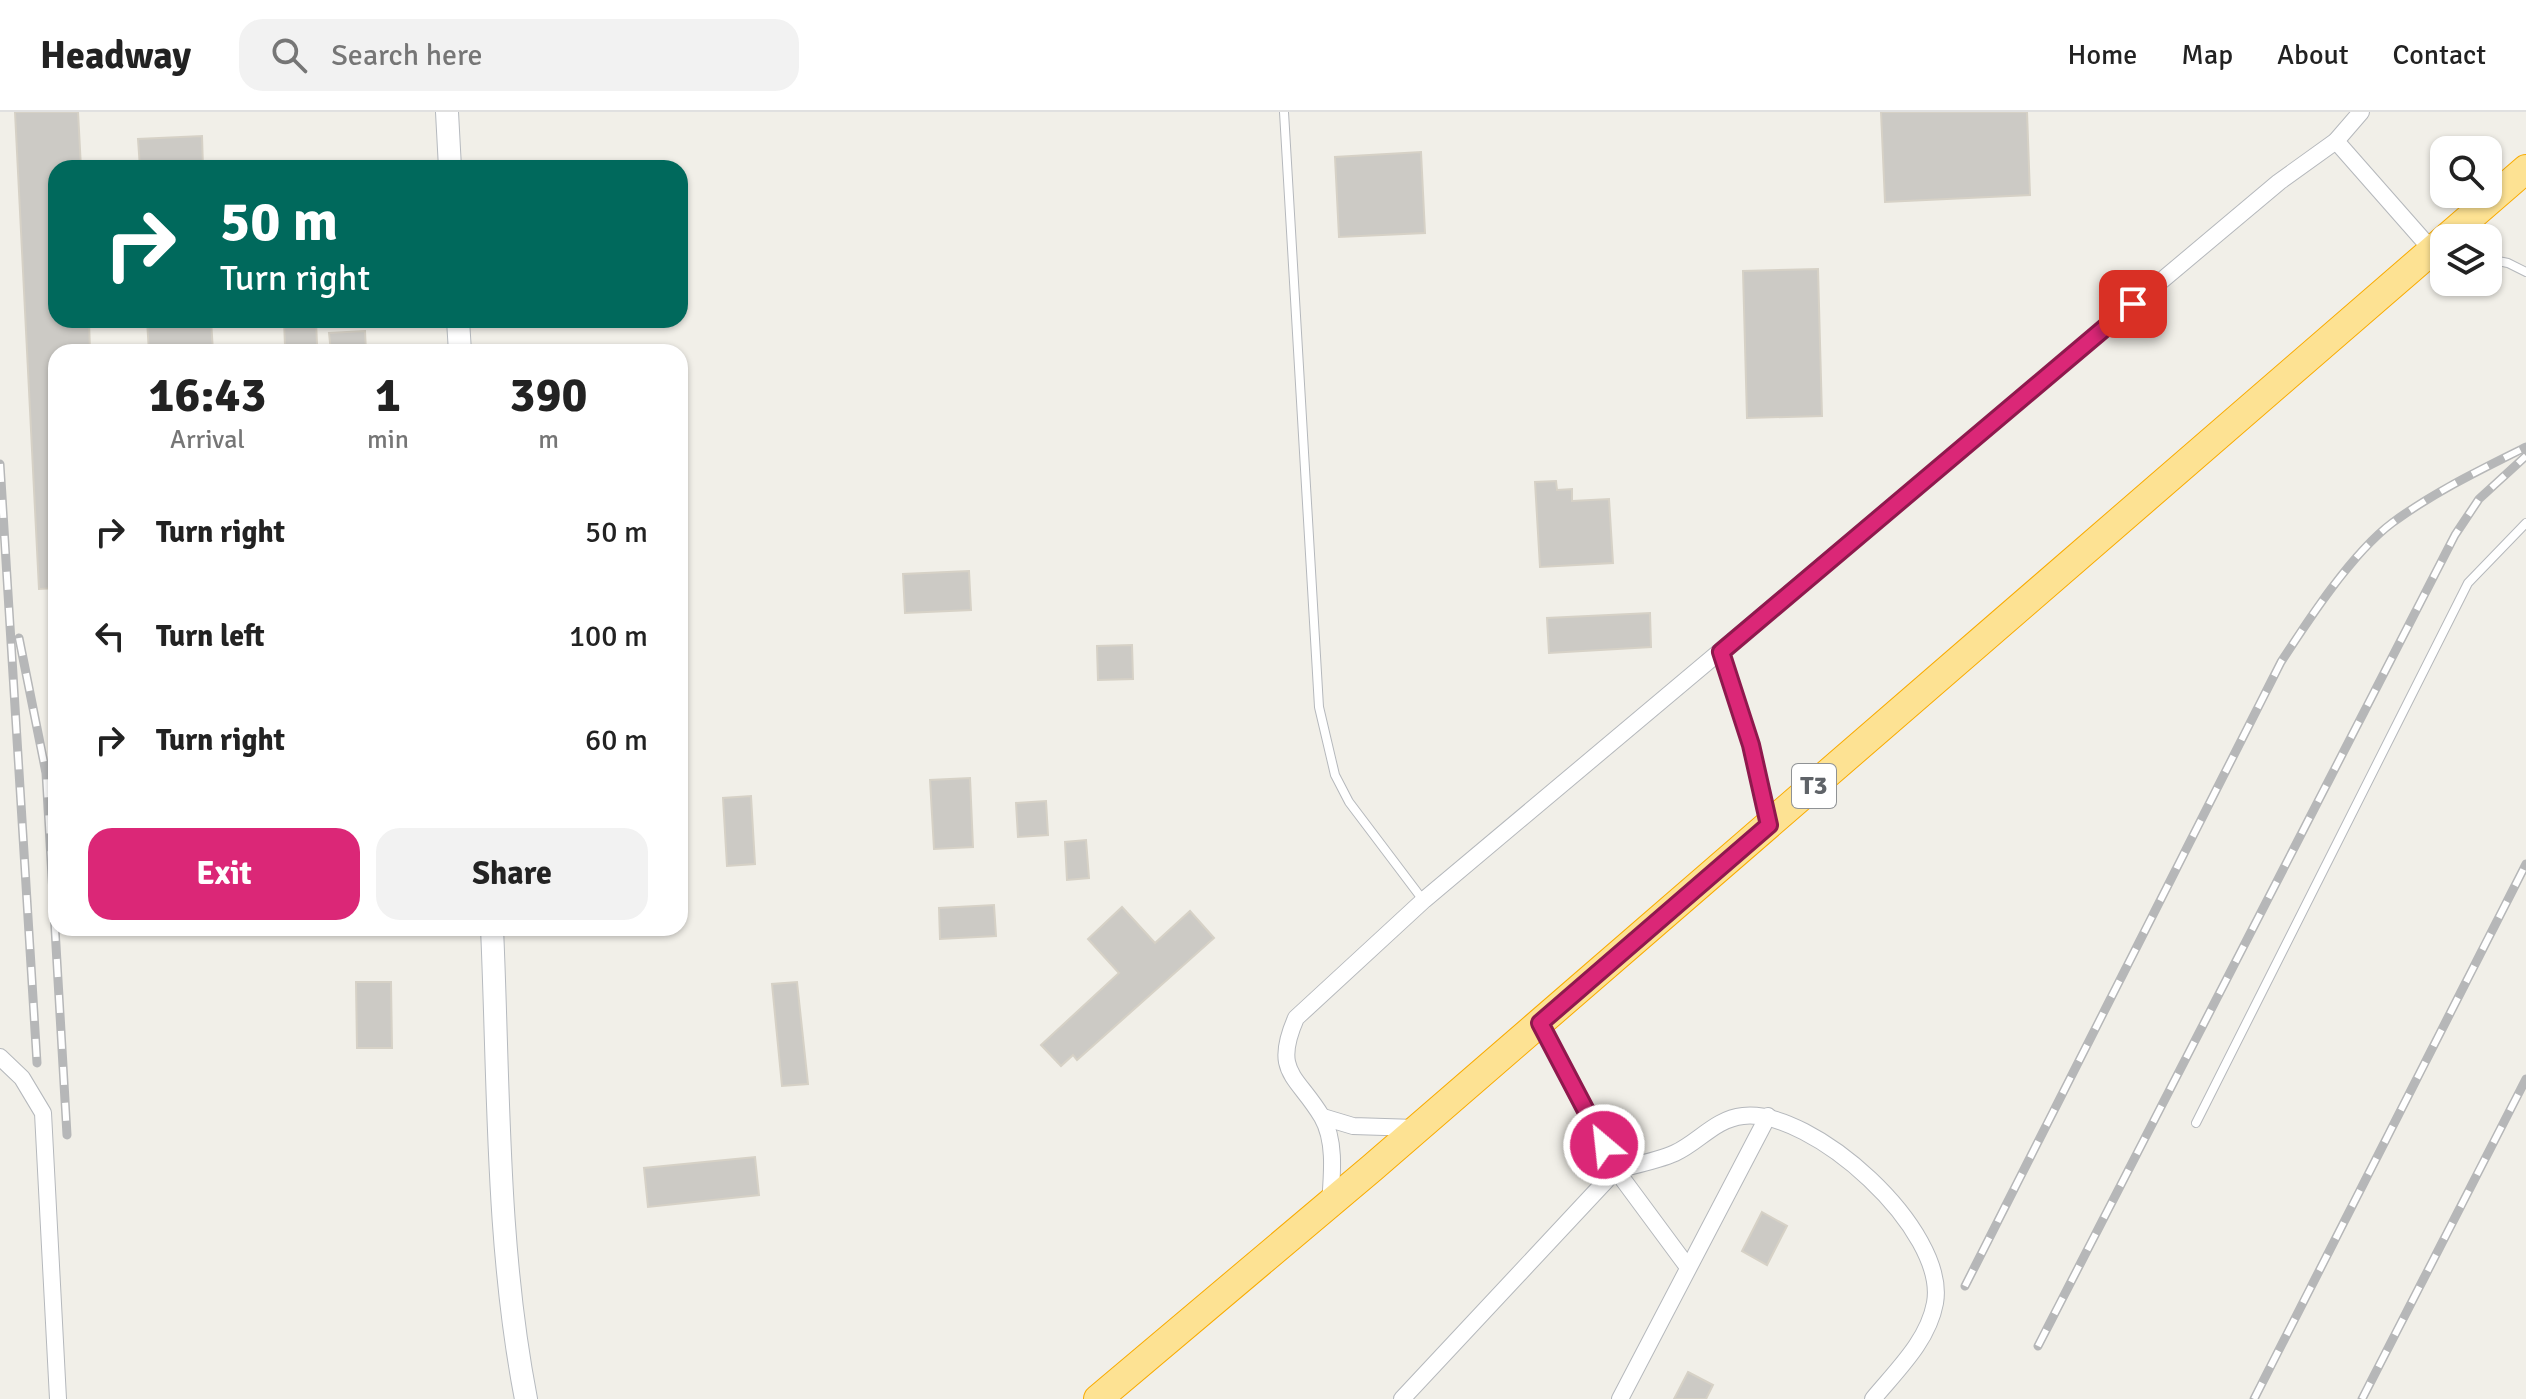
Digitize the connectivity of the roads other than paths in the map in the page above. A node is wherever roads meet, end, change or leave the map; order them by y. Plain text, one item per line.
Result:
1 (447, 112) edge
2 (1284, 112) edge
3 (2361, 112) edge
4 (2336, 141) junction
5 (450, 160) edge
6 (2526, 169) edge
7 (2466, 224) edge
8 (2430, 242) edge
9 (2430, 256) edge
10 (2502, 262) edge
11 (2526, 272) edge
12 (2526, 523) edge
13 (1721, 652) junction
14 (1769, 825) junction
15 (1424, 900) junction
16 (492, 936) edge
17 (1540, 1023) junction
18 (0, 1057) edge
19 (1768, 1116) junction
20 (1323, 1117) junction
21 (2196, 1123) dead end
22 (1417, 1128) junction
23 (1616, 1170) junction
24 (1330, 1203) junction
25 (1687, 1266) junction
26 (58, 1399) edge
27 (526, 1399) edge
28 (1098, 1399) edge
29 (1402, 1399) edge
30 (1620, 1399) edge
31 (1873, 1399) edge

1 - 5 street
2 - 15 lane
3 - 4 street
4 - 8 street
4 - 13 street
6 - 7 highway, T3
9 - 14 highway, T3
10 - 11 lane
12 - 21 lane
13 - 14 street
13 - 15 street
14 - 17 highway, T3
15 - 20 street
16 - 27 street
17 - 22 highway, T3
17 - 23 street
18 - 26 street
19 - 23 street
19 - 25 street
19 - 31 street
20 - 22 street
20 - 24 street
22 - 24 highway, T3
23 - 25 street
23 - 29 street
24 - 28 highway, T3
25 - 30 street

